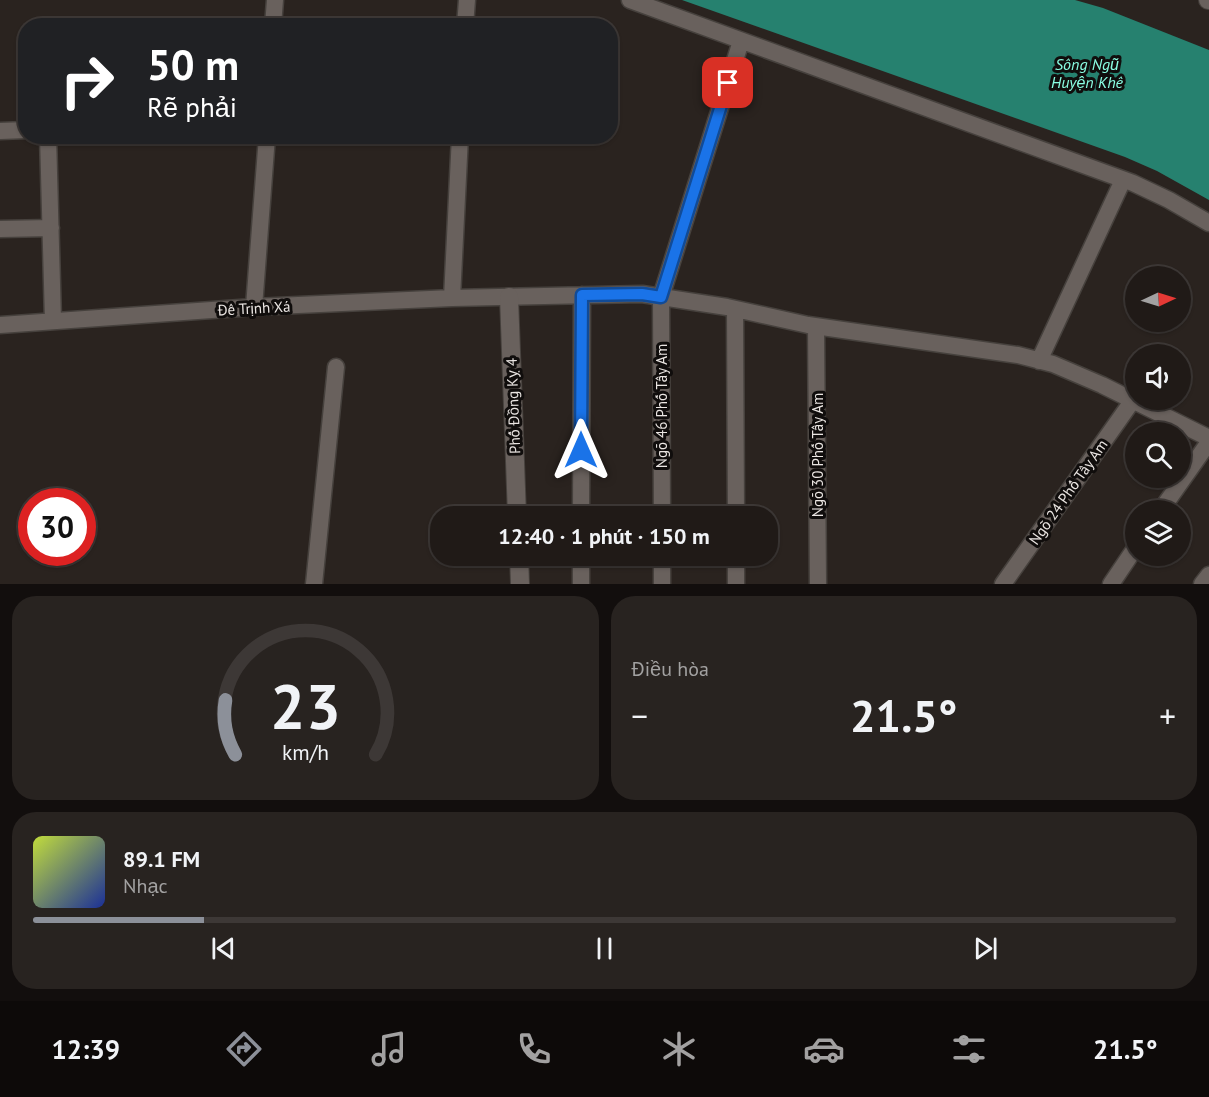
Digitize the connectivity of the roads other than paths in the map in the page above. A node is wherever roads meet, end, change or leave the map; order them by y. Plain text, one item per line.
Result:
1 (275, 0) edge
2 (467, 0) edge
3 (630, 0) edge
4 (274, 18) edge
5 (466, 18) edge
6 (741, 40) junction
7 (0, 130) edge
8 (18, 130) edge
9 (48, 144) edge
10 (266, 144) edge
11 (460, 144) edge
12 (1123, 180) junction
13 (1209, 223) edge
14 (51, 228) junction
15 (0, 229) edge
16 (582, 295) junction
17 (508, 297) junction
18 (661, 297) junction
19 (452, 298) junction
20 (254, 307) junction
21 (735, 309) junction
22 (53, 321) junction
23 (0, 325) edge
24 (816, 326) junction
25 (1039, 361) junction
26 (336, 367) dead end
27 (1125, 396) edge
28 (1126, 410) edge
29 (1152, 410) edge
30 (1209, 440) edge
31 (1168, 500) edge
32 (518, 506) edge
33 (581, 506) edge
34 (662, 506) edge
35 (736, 506) edge
36 (1125, 563) edge
37 (519, 566) edge
38 (581, 566) edge
39 (662, 566) edge
40 (736, 566) edge
41 (1209, 575) edge
42 (314, 584) edge
43 (520, 584) edge
44 (581, 584) edge
45 (662, 584) edge
46 (736, 584) edge
47 (818, 584) edge
48 (1003, 584) edge
49 (1111, 584) edge
50 (1202, 584) edge

1 - 4 street
2 - 5 street
3 - 6 street
6 - 12 street
6 - 18 street, Ngõ 46 Phố Tây Am
7 - 8 street
9 - 14 street
10 - 20 street
11 - 19 street
12 - 13 street
12 - 25 street
14 - 15 street
14 - 22 street
16 - 17 street, Đê Trịnh Xá
16 - 18 street, Đê Trịnh Xá
16 - 33 street
17 - 19 street, Đê Trịnh Xá
17 - 32 street, Phố Đồng Kỵ 4
18 - 21 street, Đê Trịnh Xá
18 - 34 street, Ngõ 46 Phố Tây Am
19 - 20 street, Đê Trịnh Xá
20 - 22 street, Đê Trịnh Xá
21 - 24 street, Đê Trịnh Xá
21 - 35 street
22 - 23 street, Đê Trịnh Xá
24 - 25 street, Đê Trịnh Xá
24 - 47 street, Ngõ 30 Phố Tây Am
25 - 27 street, Đê Trịnh Xá
26 - 42 street
28 - 48 street, Ngõ 24 Phố Tây Am
29 - 30 street, Đê Trịnh Xá
30 - 31 street
36 - 49 street
37 - 43 street
38 - 44 street
39 - 45 street
40 - 46 street
41 - 50 street

